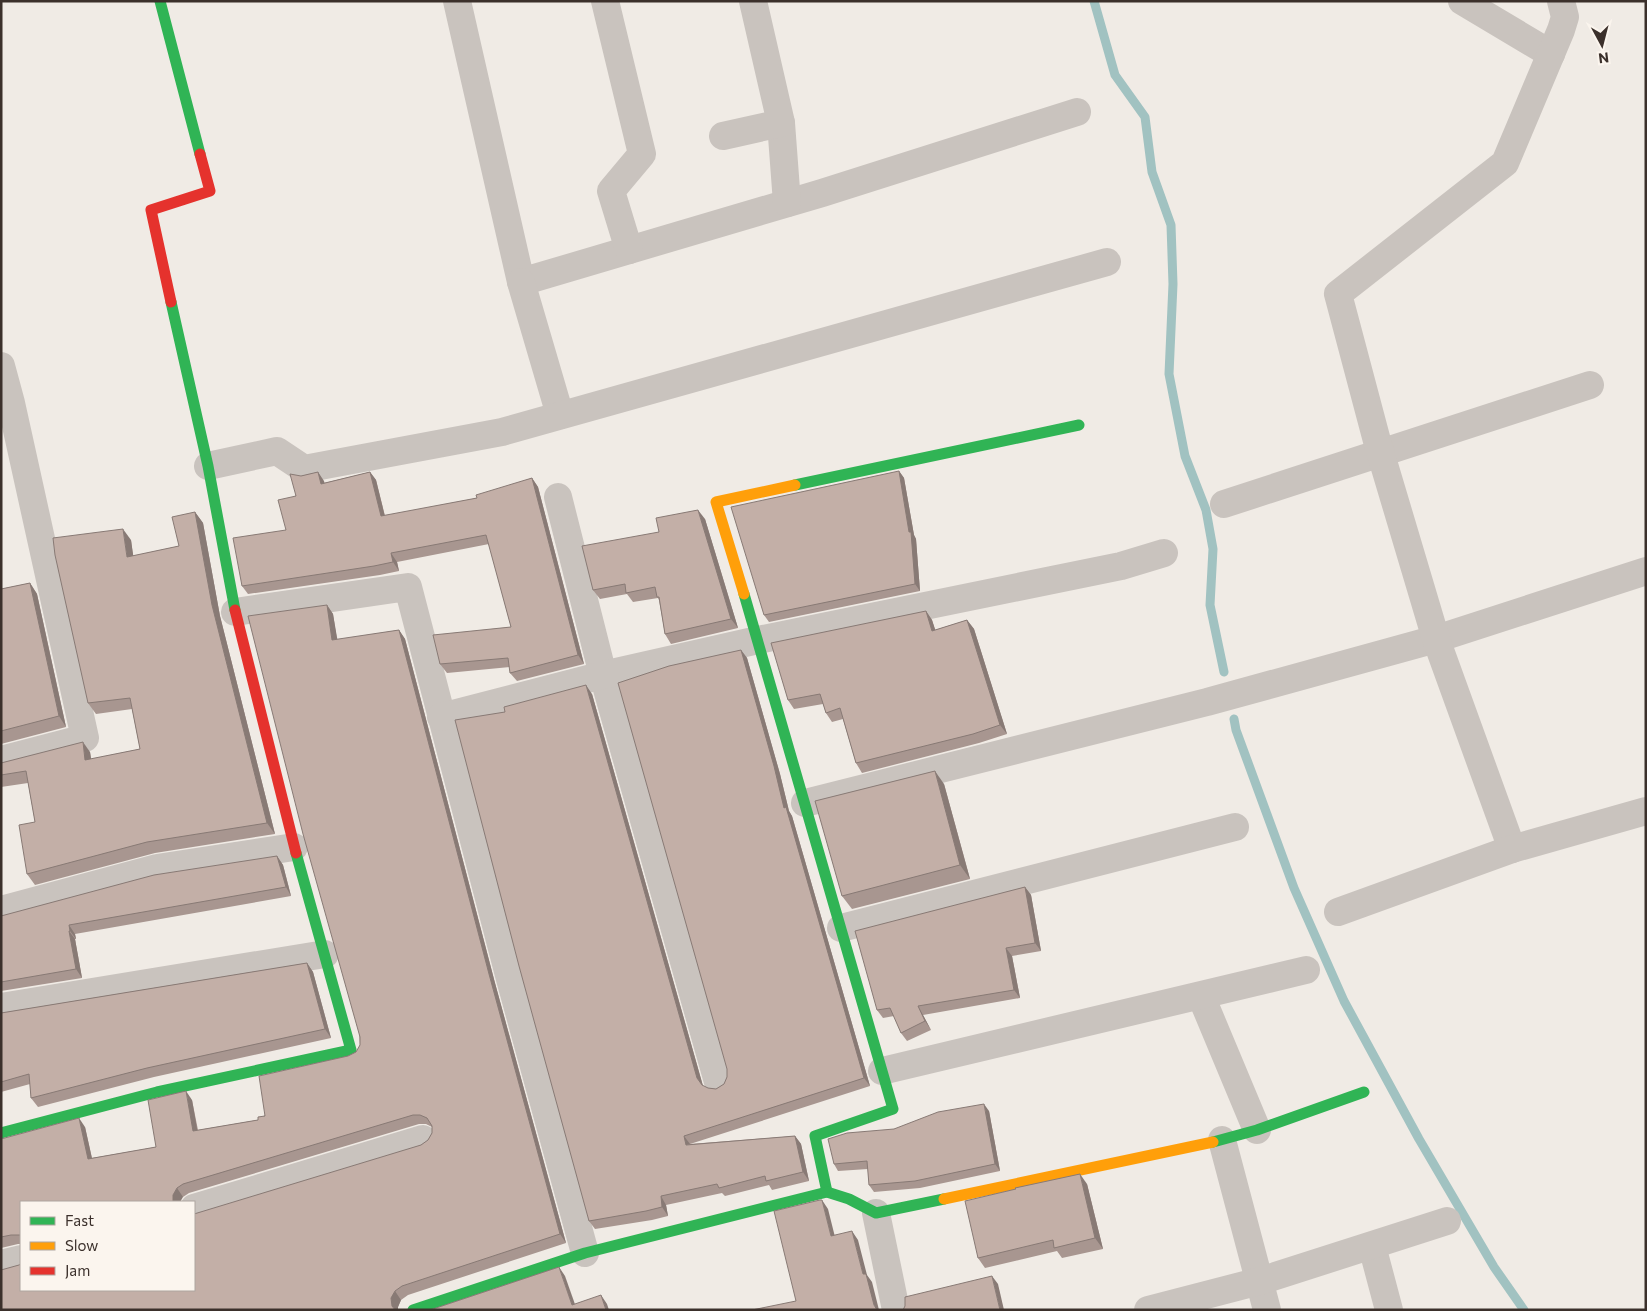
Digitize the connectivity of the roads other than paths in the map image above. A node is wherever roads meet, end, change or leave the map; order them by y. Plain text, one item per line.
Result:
1 (160, 1) edge
2 (457, 1) edge
3 (605, 1) edge
4 (753, 1) edge
5 (1462, 1) edge
6 (1568, 6) edge
7 (1551, 54) junction
8 (1077, 112) dead end
9 (781, 123) junction
10 (723, 136) dead end
11 (787, 203) junction
12 (629, 250) junction
13 (1106, 262) dead end
14 (521, 282) junction
15 (1, 366) edge
16 (1590, 384) dead end
17 (560, 415) junction
18 (1079, 425) dead end
19 (1381, 453) junction
20 (208, 466) junction
21 (558, 497) dead end
22 (1224, 504) dead end
23 (1164, 552) dead end
24 (1646, 570) edge
25 (235, 612) junction
26 (1436, 639) junction
27 (758, 640) junction
28 (603, 675) junction
29 (441, 717) junction
30 (1, 760) edge
31 (805, 803) junction
32 (1646, 810) edge
33 (1234, 827) dead end
34 (294, 847) junction
35 (1512, 849) junction
36 (1, 910) edge
37 (1338, 912) dead end
38 (841, 928) junction
39 (325, 954) junction
40 (1306, 970) dead end
41 (1201, 996) junction
42 (1, 1007) edge
43 (882, 1071) junction
44 (718, 1082) dead end
45 (1364, 1092) dead end
46 (1257, 1130) junction
47 (1, 1133) edge
48 (423, 1139) dead end
49 (1222, 1140) junction
50 (827, 1192) junction
51 (195, 1208) edge
52 (876, 1213) junction
53 (1448, 1222) dead end
54 (1372, 1246) junction
55 (585, 1252) junction
56 (20, 1258) edge
57 (1, 1264) edge
58 (1260, 1281) junction
59 (1152, 1309) edge
60 (413, 1310) edge
61 (896, 1310) edge
62 (1267, 1310) edge
63 (1388, 1310) edge

1 - 20 street
2 - 14 street
3 - 12 street
4 - 9 street
5 - 7 street
6 - 7 street
7 - 19 street
8 - 11 street
9 - 10 street
9 - 11 street
11 - 12 street
12 - 14 street
13 - 17 street
14 - 17 street
15 - 30 street
16 - 19 street
17 - 20 street
18 - 27 street
19 - 22 street
19 - 26 street
20 - 25 street
21 - 28 street
23 - 27 street
24 - 26 street
25 - 29 street
25 - 34 street
26 - 31 street
26 - 35 street
27 - 28 street
27 - 31 street
28 - 29 street
28 - 44 street
29 - 55 street
31 - 38 street
32 - 35 street
33 - 38 street
34 - 36 street
34 - 39 street
35 - 37 street
38 - 43 street
39 - 42 street
39 - 47 street
40 - 41 street
41 - 43 street
41 - 46 street
43 - 50 street
45 - 46 street
46 - 49 street
48 - 51 street
49 - 52 street
49 - 58 street
50 - 52 street
50 - 55 street
52 - 61 street
53 - 54 street
54 - 58 street
54 - 63 street
55 - 60 street
56 - 57 street
58 - 59 street
58 - 62 street

